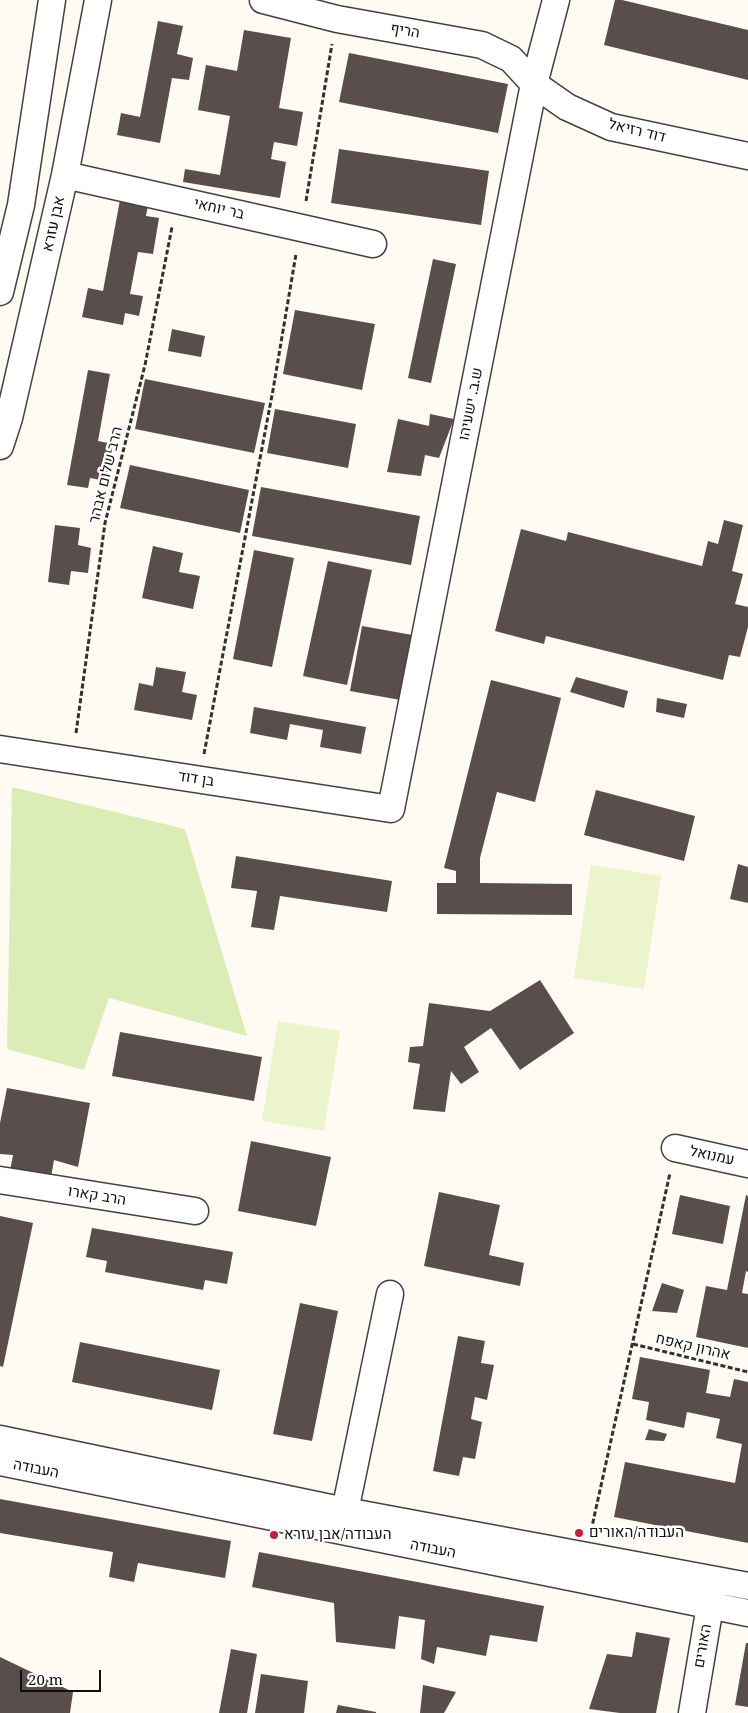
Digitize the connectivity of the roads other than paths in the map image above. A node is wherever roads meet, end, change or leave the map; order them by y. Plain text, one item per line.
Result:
1 (52, 0) edge
2 (98, 0) edge
3 (263, 0) edge
4 (556, 0) edge
5 (534, 84) junction
6 (748, 156) edge
7 (65, 175) junction
8 (373, 244) dead end
9 (0, 292) edge
10 (0, 446) edge
11 (0, 749) edge
12 (391, 809) joint
13 (676, 1148) road end
14 (748, 1164) edge
15 (0, 1180) edge
16 (195, 1211) dead end
17 (390, 1294) dead end
18 (0, 1439) edge
19 (0, 1462) edge
20 (345, 1511) junction
21 (715, 1580) junction
22 (748, 1586) edge
23 (710, 1605) junction
24 (748, 1613) edge
25 (692, 1713) edge

1 - 9 street
2 - 7 street, אבן עזרא
3 - 5 street, הריף
4 - 5 street, ש.ב. ישעיהו
5 - 6 street, דוד רזיאל
5 - 12 street, ש.ב. ישעיהו
7 - 8 street, בר יוחאי
7 - 10 street, אבן עזרא
11 - 12 street, בן דוד
13 - 14 street, עמנואל
15 - 16 street, הרב קארו
17 - 20 street
18 - 20 street, העבודה
19 - 23 street, העבודה
20 - 21 street, העבודה
21 - 22 street, העבודה
21 - 23 street, האורים
23 - 24 street, העבודה
23 - 25 street, האורים

